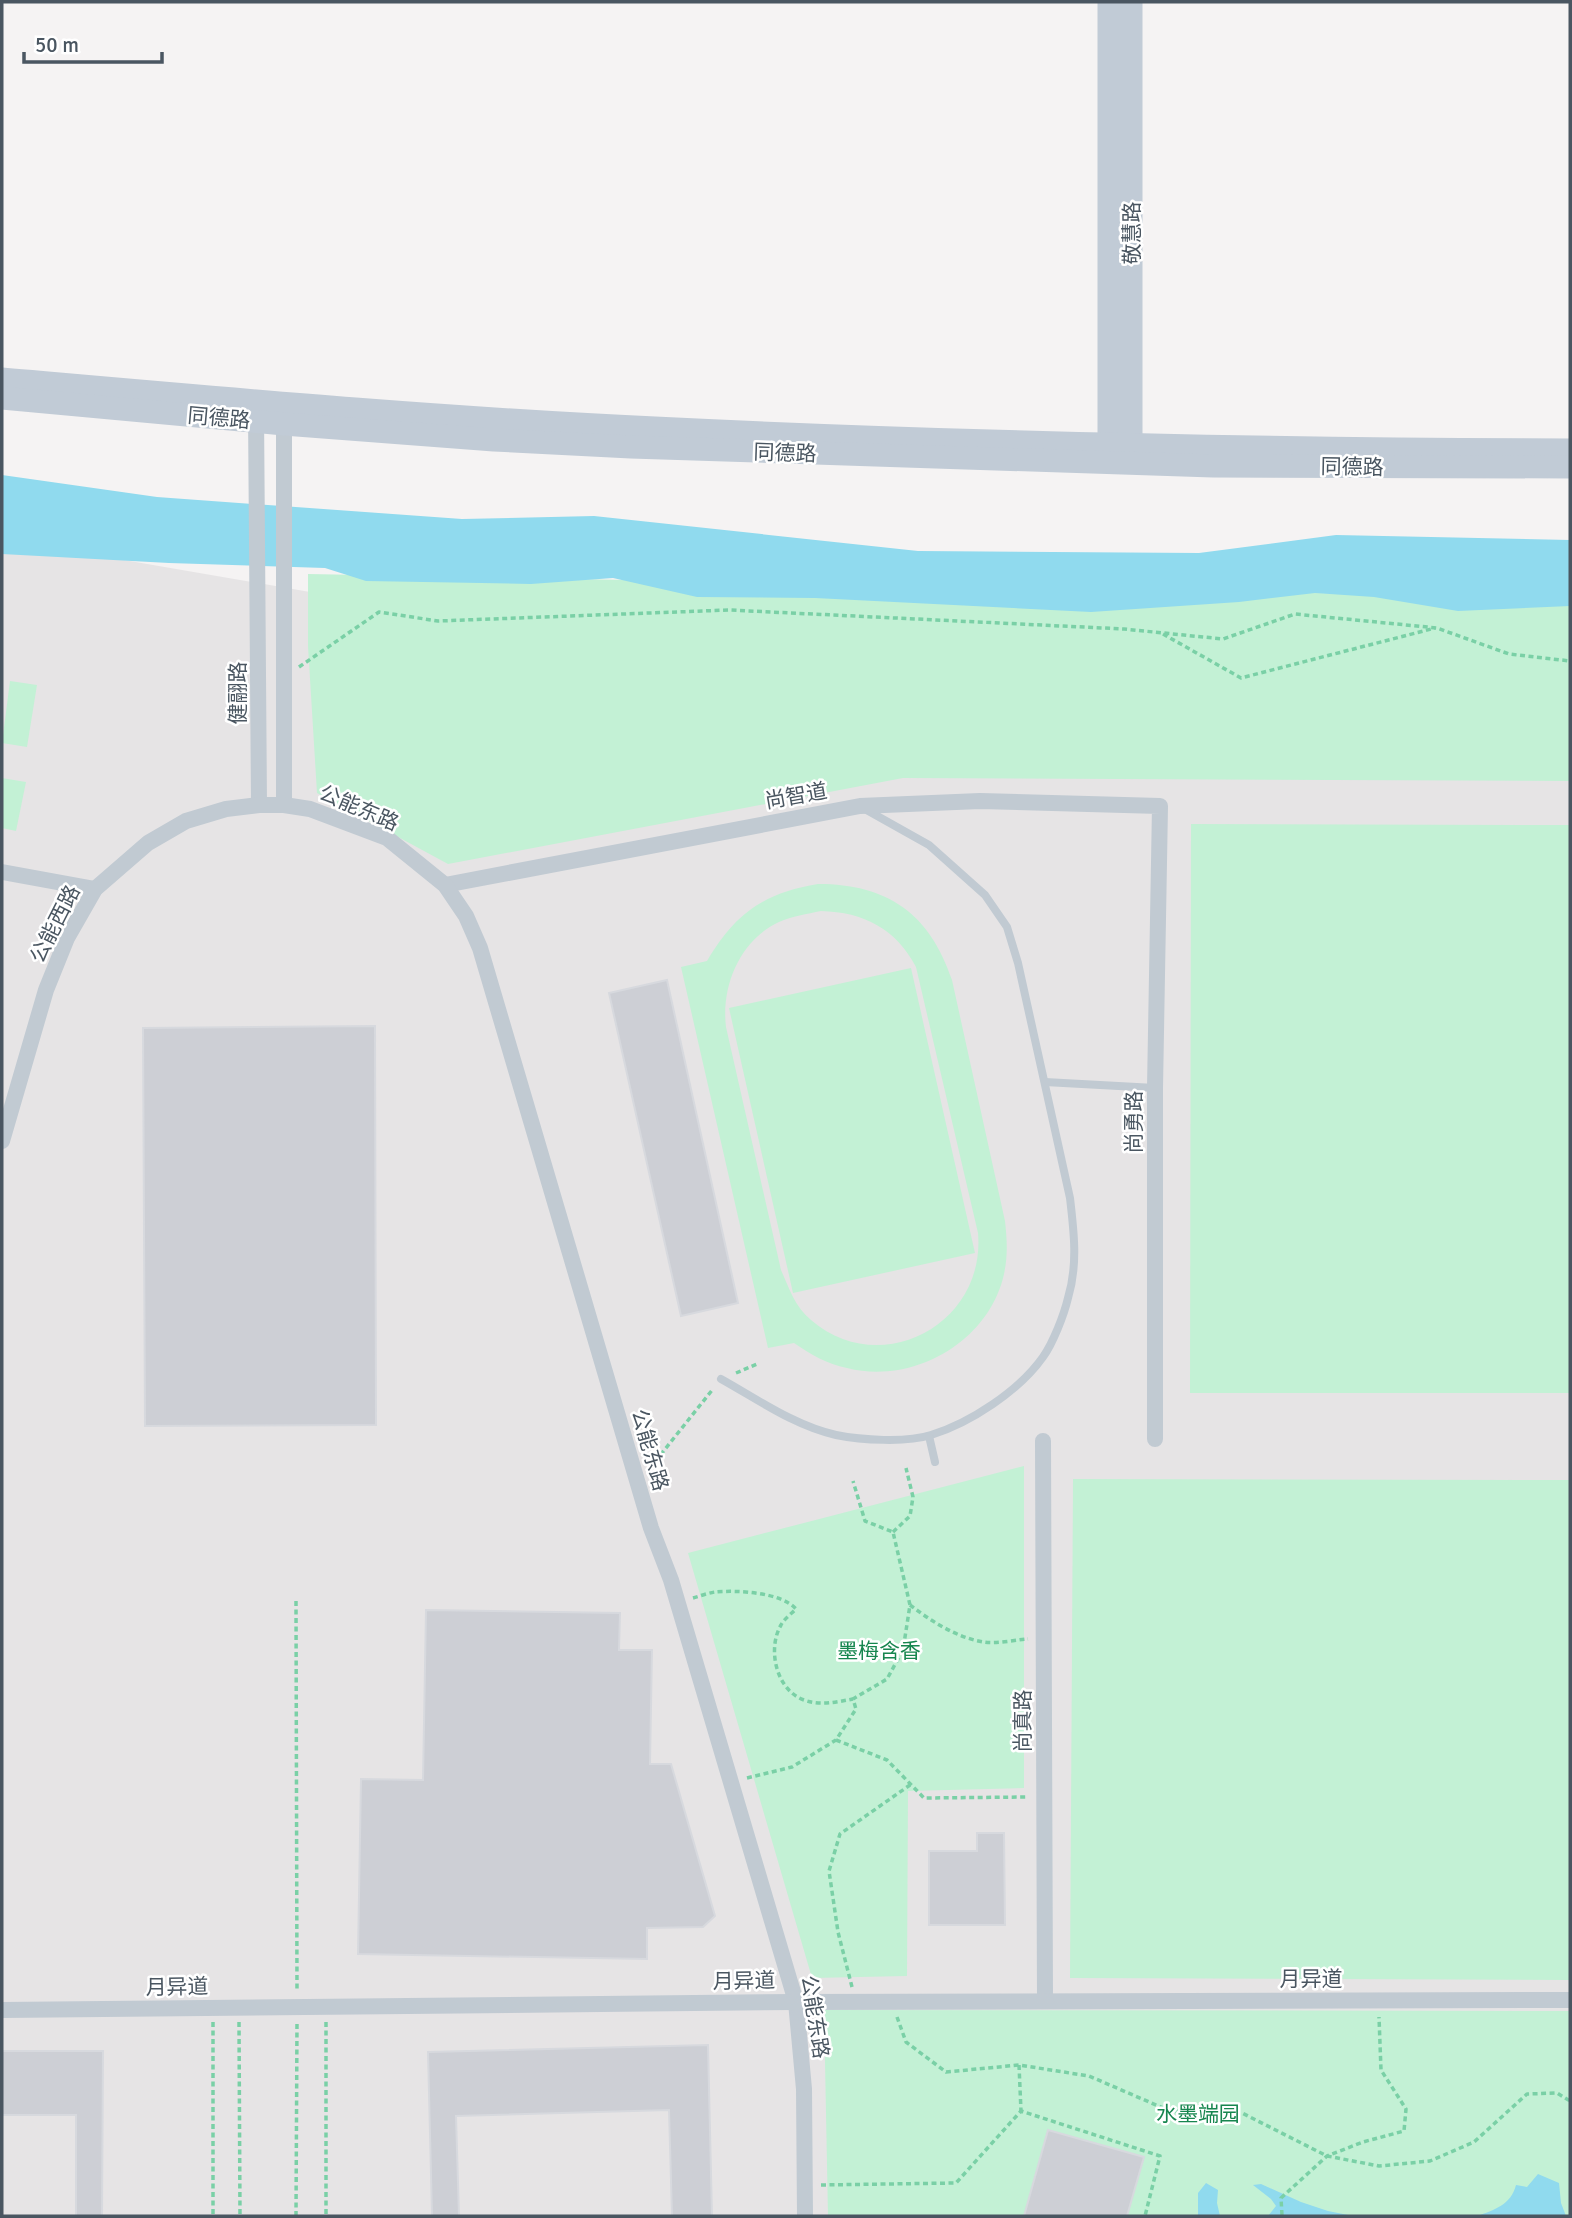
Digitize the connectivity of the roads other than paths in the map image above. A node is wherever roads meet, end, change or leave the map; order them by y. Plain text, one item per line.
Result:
1 (1109, 2) edge
2 (1131, 2) edge
3 (2, 379) edge
4 (2, 398) edge
5 (256, 411) junction
6 (284, 414) junction
7 (1570, 450) edge
8 (1121, 454) junction
9 (1570, 467) edge
10 (259, 805) junction
11 (284, 805) junction
12 (860, 806) junction
13 (1160, 806) joint
14 (2, 872) edge
15 (445, 885) junction
16 (96, 889) junction
17 (1045, 1082) junction
18 (1155, 1088) junction
19 (2, 1141) edge
20 (721, 1379) road end
21 (929, 1436) junction
22 (1155, 1438) dead end
23 (1043, 1441) dead end
24 (935, 1462) dead end
25 (1570, 2000) edge
26 (1045, 2001) junction
27 (796, 2002) junction
28 (2, 2010) edge
29 (805, 2216) edge

1 - 8 main road, 敬慧路
2 - 8 main road, 敬慧路
3 - 5 main road, 同德路
4 - 5 main road, 同德路
5 - 6 main road, 同德路
5 - 10 street, 健翮路
6 - 8 main road, 同德路
6 - 11 street
7 - 8 main road, 同德路
8 - 9 main road, 同德路
10 - 11 street, 公能西路
10 - 16 street, 公能西路
11 - 15 street, 公能东路
12 - 13 street, 尚智道
12 - 15 street, 尚智道
12 - 17 lane
13 - 18 street, 尚勇路
14 - 16 street
15 - 27 street, 公能东路
16 - 19 street, 公能西路
17 - 18 lane
17 - 21 lane
18 - 22 street, 尚勇路
20 - 21 lane
21 - 24 lane
23 - 26 street, 尚真路
25 - 26 street, 月异道
26 - 27 street, 月异道
27 - 28 street, 月异道
27 - 29 street, 公能东路

